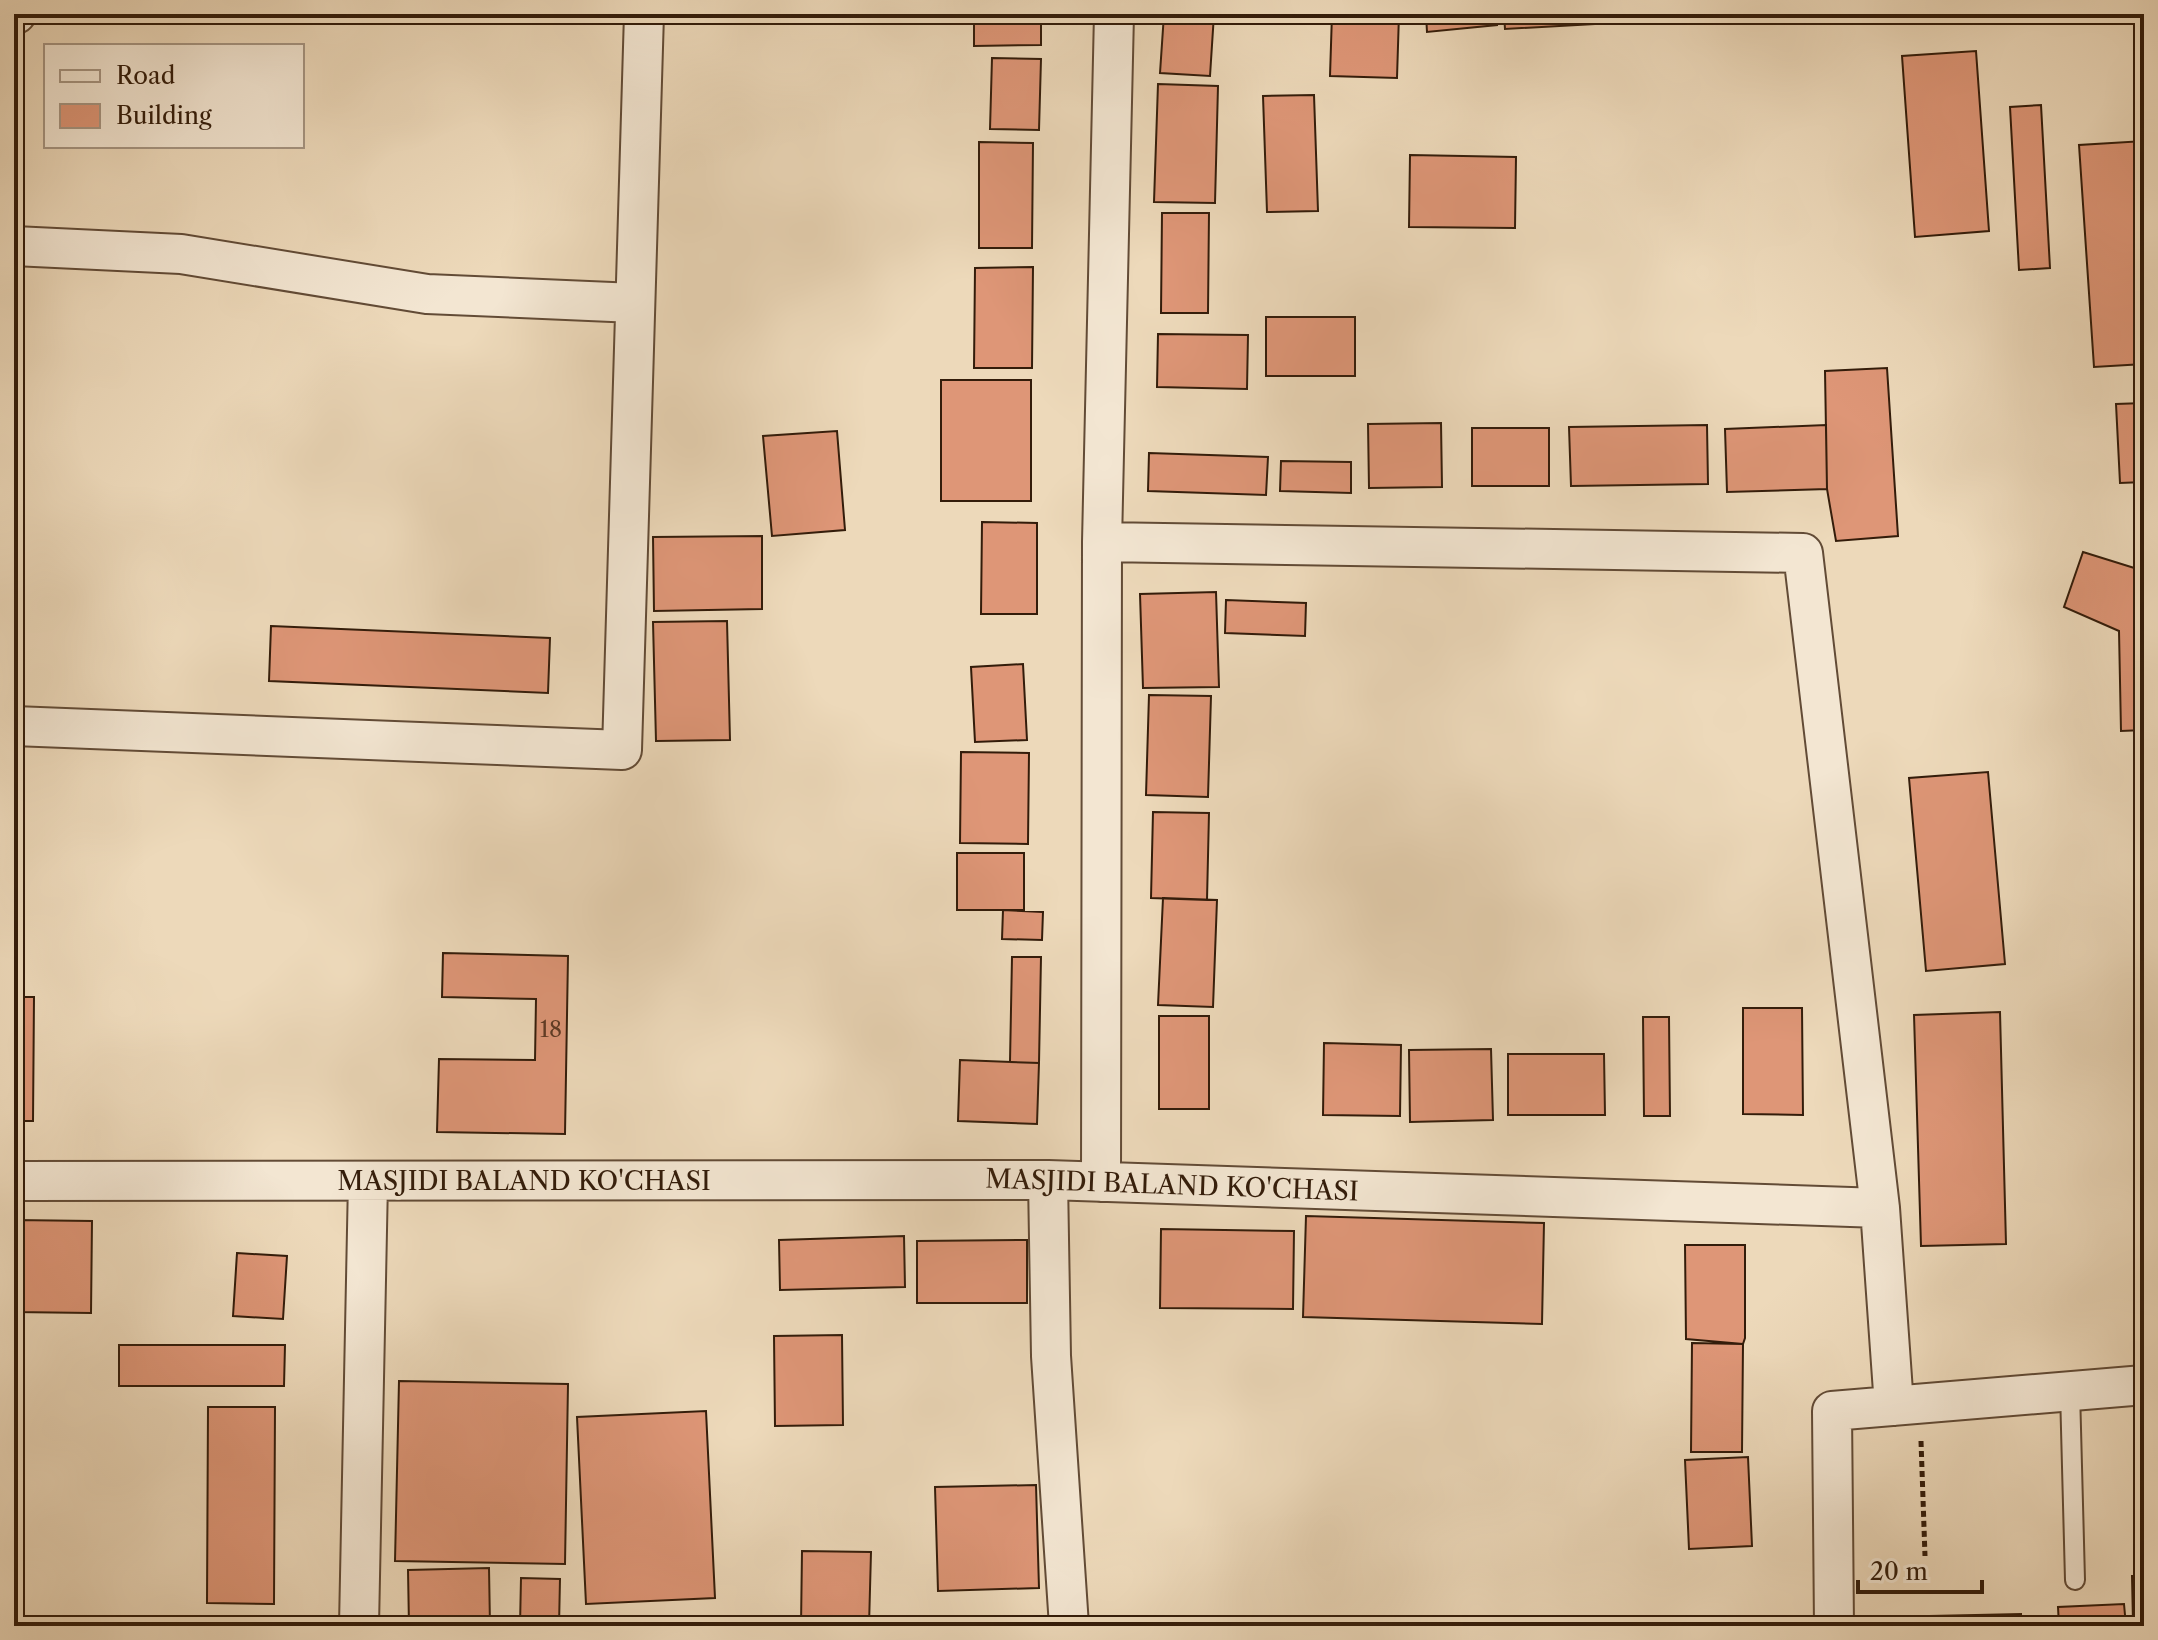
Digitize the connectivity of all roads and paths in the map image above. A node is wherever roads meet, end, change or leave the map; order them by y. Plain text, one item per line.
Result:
1 (644, 14) edge
2 (1114, 14) edge
3 (14, 246) edge
4 (635, 303) junction
5 (1102, 542) junction
6 (14, 726) edge
7 (1048, 1180) junction
8 (14, 1181) edge
9 (368, 1181) junction
10 (1101, 1182) junction
11 (1880, 1208) junction
12 (2144, 1385) edge
13 (2070, 1391) junction
14 (1907, 1418) junction
15 (1925, 1556) dead end
16 (2075, 1580) dead end
17 (359, 1626) edge
18 (1069, 1626) edge
19 (1834, 1626) edge

1 - 4 street
2 - 5 street
3 - 4 street
4 - 6 street
5 - 10 street
5 - 11 street
7 - 9 street, MASJIDI BALAND KO'CHASI
7 - 10 street, MASJIDI BALAND KO'CHASI
7 - 18 street
8 - 9 street, MASJIDI BALAND KO'CHASI
9 - 17 street
10 - 11 street, MASJIDI BALAND KO'CHASI
11 - 14 street
12 - 13 street
13 - 14 street
13 - 16 lane
14 - 15 path
14 - 19 street

